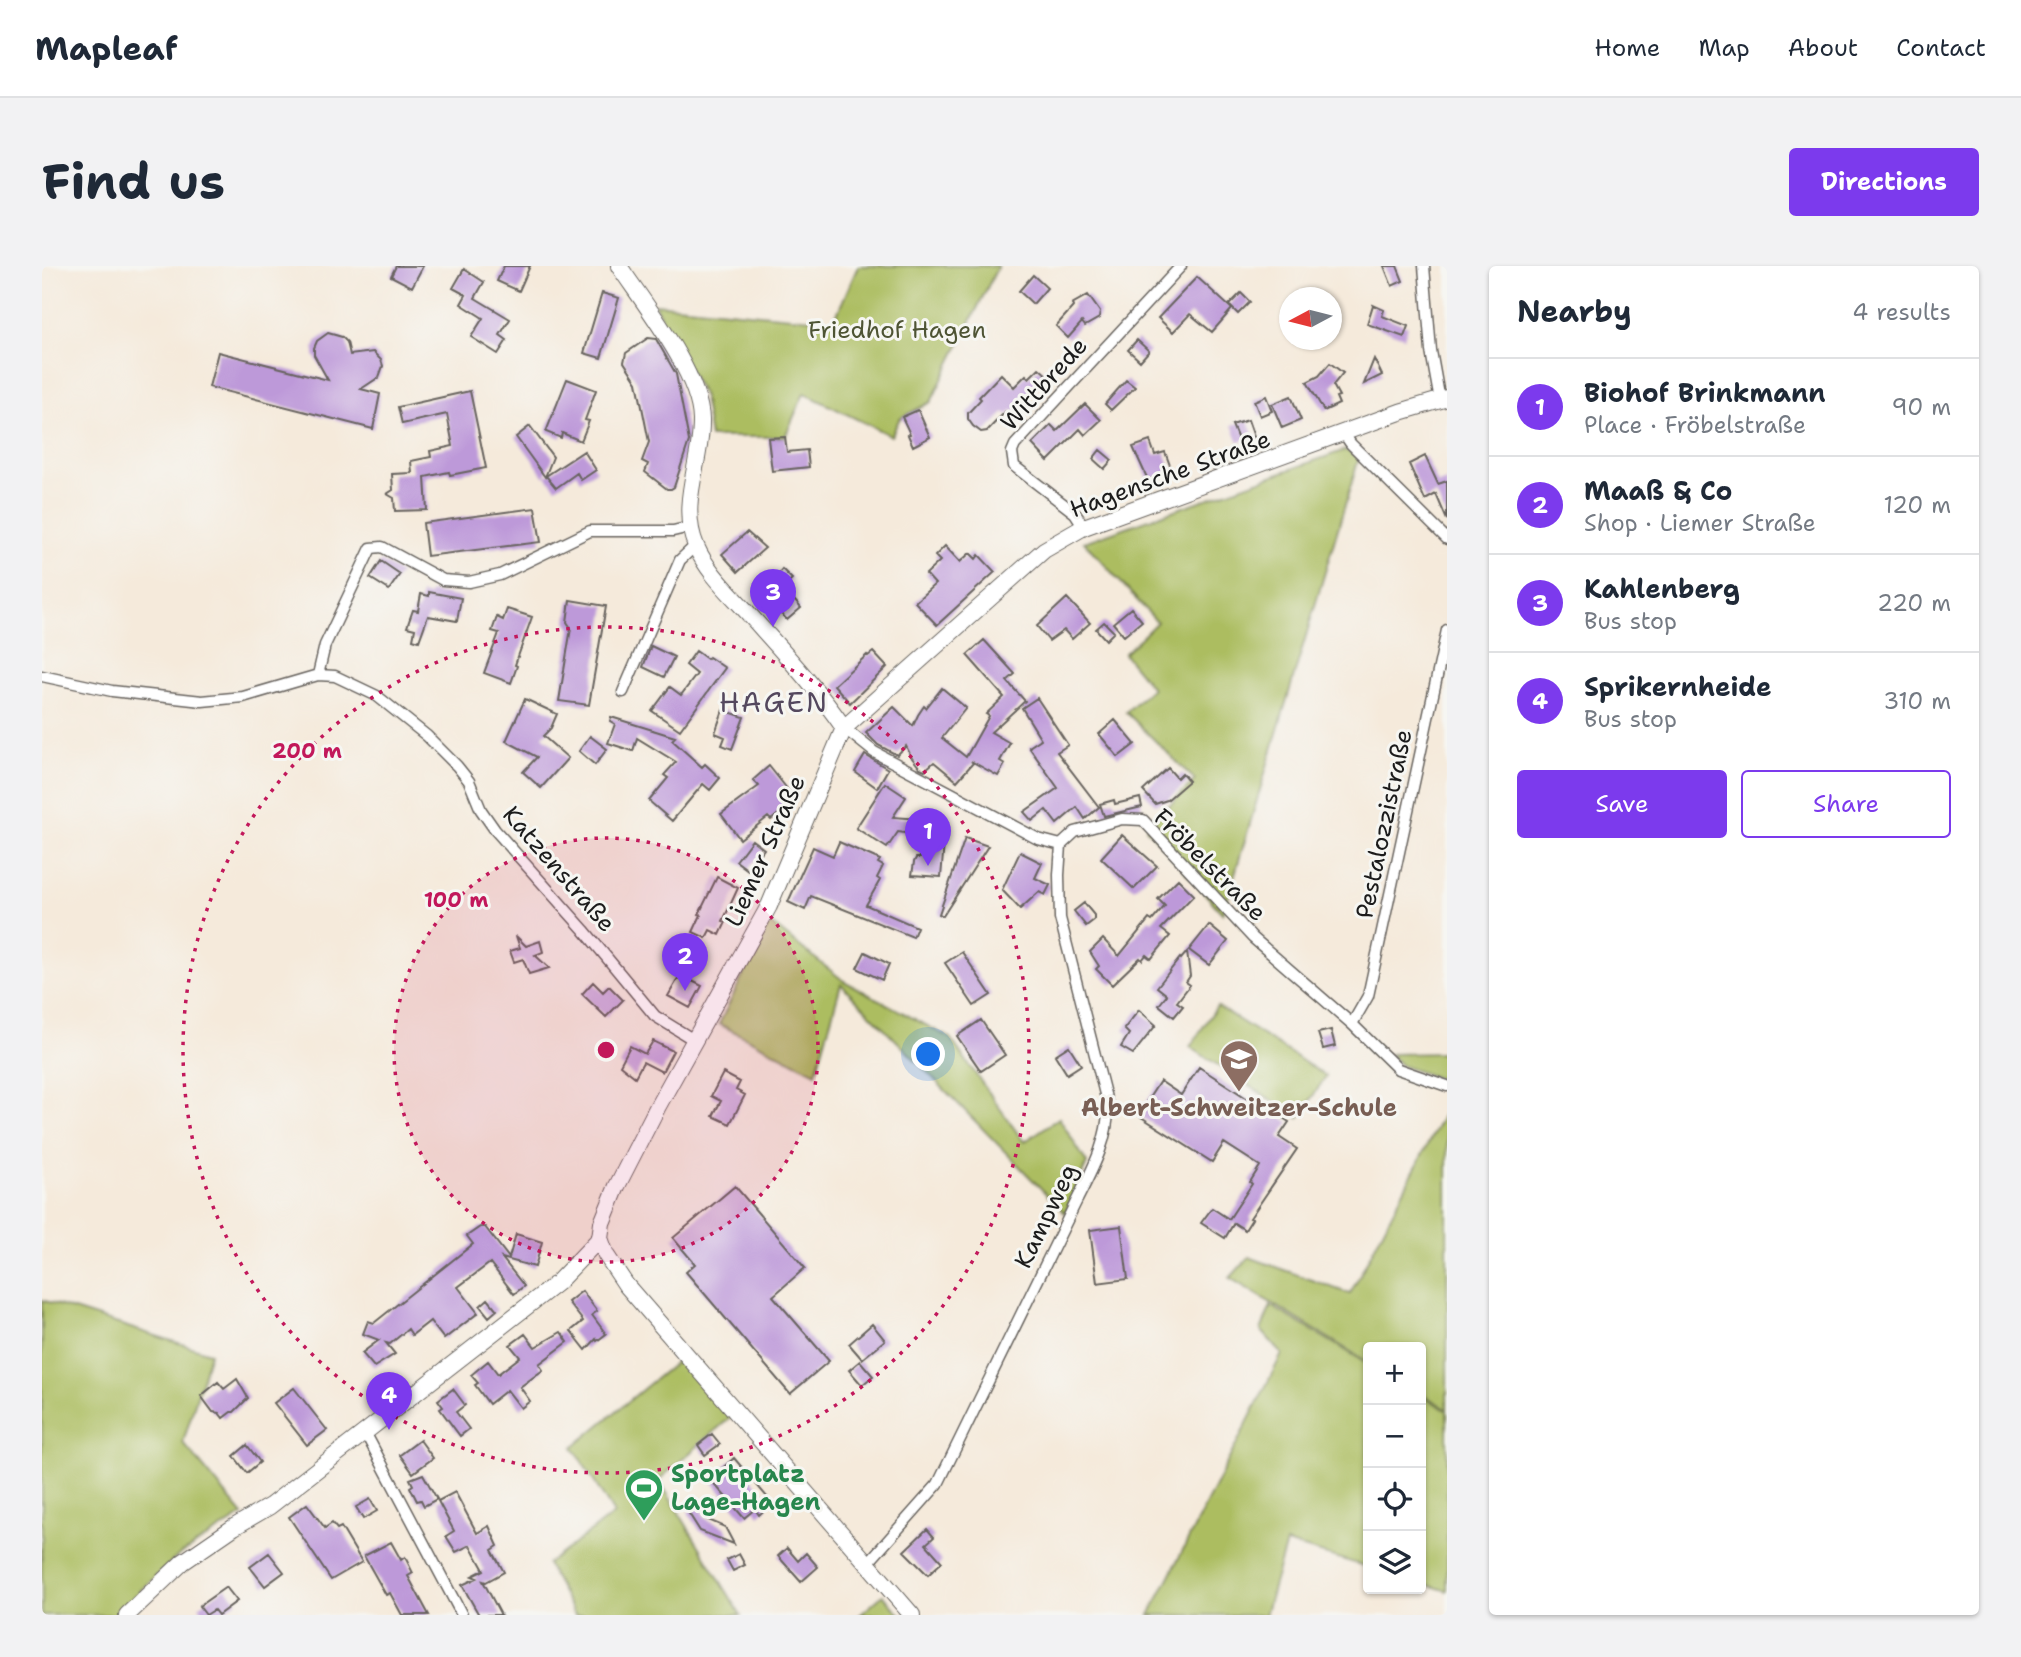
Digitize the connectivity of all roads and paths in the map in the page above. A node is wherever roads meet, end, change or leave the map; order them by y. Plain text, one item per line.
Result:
1 (619, 266) edge
2 (1181, 266) edge
3 (1424, 266) edge
4 (1444, 399) edge
5 (1344, 434) junction
6 (690, 527) junction
7 (1084, 527) junction
8 (1447, 539) edge
9 (696, 545) junction
10 (1447, 630) edge
11 (318, 675) junction
12 (42, 676) edge
13 (623, 692) dead end
14 (844, 728) junction
15 (1061, 845) junction
16 (1352, 1024) junction
17 (694, 1041) junction
18 (1447, 1086) edge
19 (600, 1238) junction
20 (366, 1434) junction
21 (867, 1564) junction
22 (127, 1615) edge
23 (462, 1615) edge
24 (912, 1615) edge

1 - 6 main road
2 - 7 street, Wittbrede
3 - 4 street
4 - 5 main road, Hagensche Straße
5 - 7 main road, Hagensche Straße
5 - 8 street
6 - 9 main road
6 - 11 street
7 - 14 main road, Hagensche Straße
9 - 13 street
9 - 14 main road
10 - 16 street, Pestalozzistraße
11 - 12 street
11 - 17 street, Katzenstraße
14 - 15 street
14 - 17 main road, Liemer Straße
15 - 16 street, Fröbelstraße
15 - 21 street, Kampweg
16 - 18 street, Fröbelstraße
17 - 19 main road, Liemer Straße
19 - 20 main road
19 - 21 main road
20 - 22 main road
20 - 23 street
21 - 24 main road

